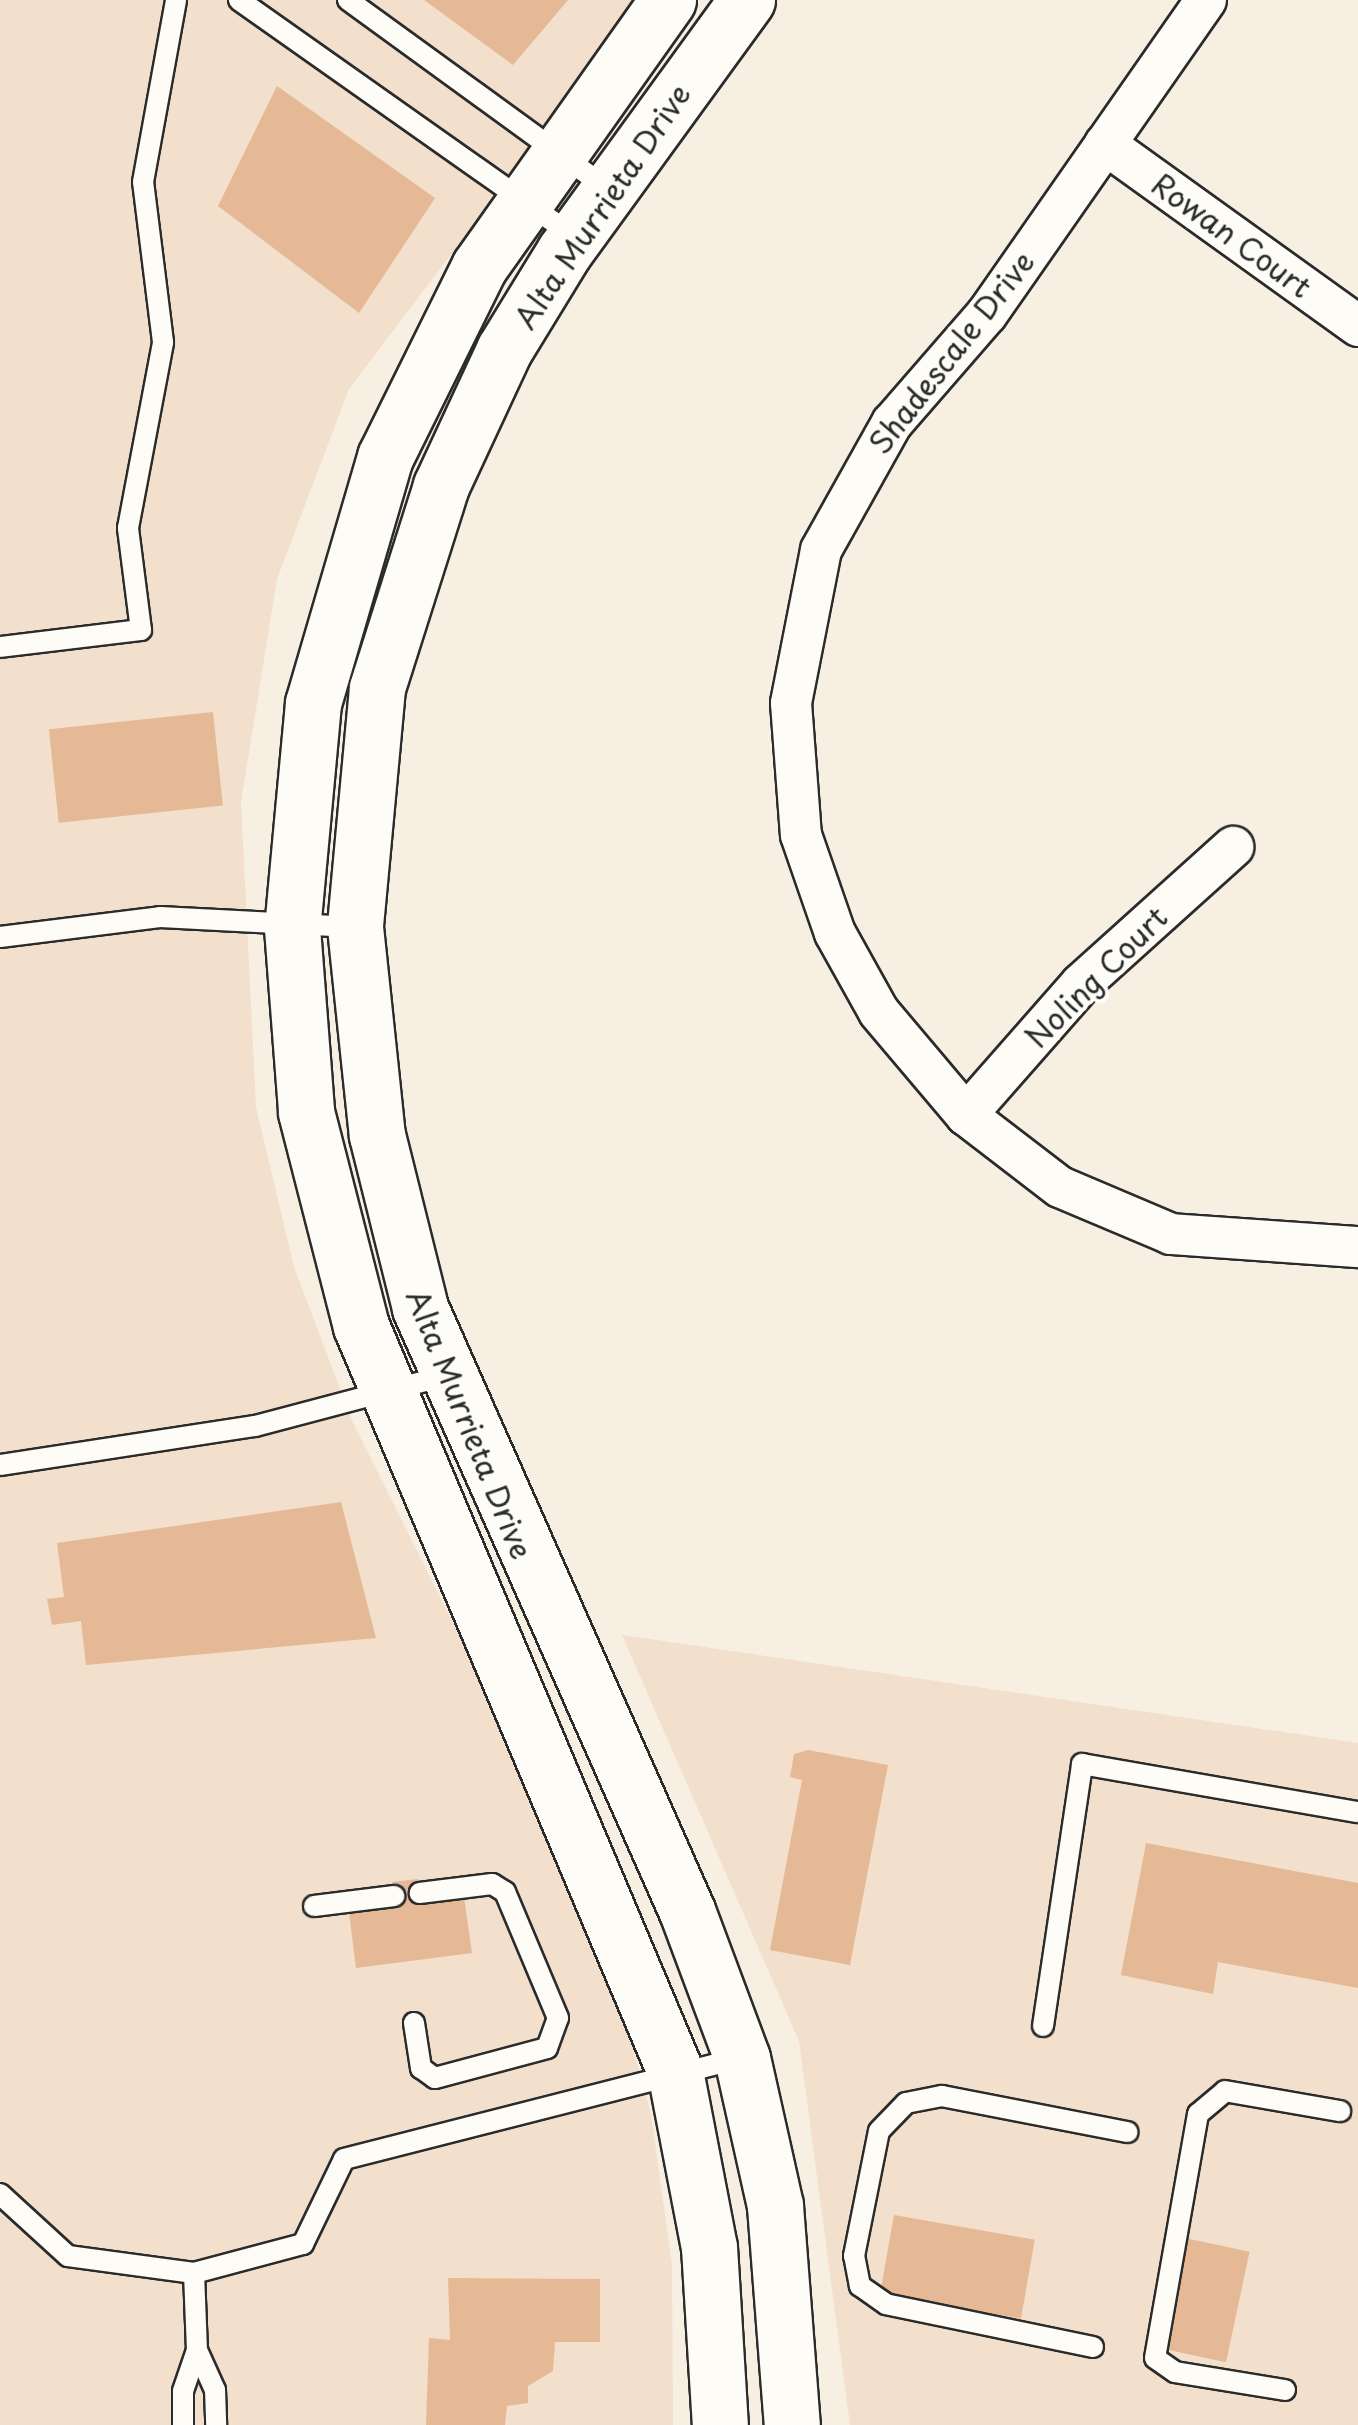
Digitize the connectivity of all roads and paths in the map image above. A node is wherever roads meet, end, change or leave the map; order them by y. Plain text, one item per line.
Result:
1 (176, 0) edge
2 (239, 0) edge
3 (348, 0) edge
4 (668, 0) edge
5 (747, 0) edge
6 (1206, 0) edge
7 (1106, 144) junction
8 (558, 152) junction
9 (608, 189) junction
10 (523, 201) junction
11 (574, 237) junction
12 (1358, 326) edge
13 (0, 647) edge
14 (1234, 847) dead end
15 (355, 927) junction
16 (292, 928) junction
17 (0, 938) edge
18 (966, 1115) junction
19 (1358, 1247) edge
20 (444, 1376) junction
21 (384, 1391) junction
22 (0, 1465) edge
23 (1358, 1812) edge
24 (420, 1893) dead end
25 (394, 1896) dead end
26 (314, 1906) dead end
27 (414, 2023) dead end
28 (1043, 2026) dead end
29 (742, 2058) junction
30 (674, 2071) junction
31 (1340, 2111) dead end
32 (1128, 2132) dead end
33 (2, 2200) edge
34 (194, 2273) junction
35 (1093, 2347) dead end
36 (197, 2350) junction
37 (1285, 2390) dead end
38 (184, 2425) edge
39 (216, 2425) edge
40 (720, 2425) edge
41 (792, 2425) edge

1 - 13 lane
2 - 10 lane
3 - 8 lane
4 - 8 street, Alta Murrieta Drive
5 - 9 street, Alta Murrieta Drive
6 - 7 street, Shadescale Drive
7 - 12 street, Rowan Court
7 - 18 street, Shadescale Drive
8 - 9 lane
8 - 10 street, Alta Murrieta Drive
9 - 11 street, Alta Murrieta Drive
10 - 11 lane
10 - 16 street, Alta Murrieta Drive
11 - 15 street, Alta Murrieta Drive
14 - 18 street, Noling Court
15 - 16 lane
15 - 20 street, Alta Murrieta Drive
16 - 17 lane
16 - 21 street, Alta Murrieta Drive
18 - 19 street, Shadescale Drive
20 - 21 lane
20 - 29 street, Alta Murrieta Drive
21 - 22 lane
21 - 30 street, Alta Murrieta Drive
23 - 28 lane
24 - 27 lane
25 - 26 lane
29 - 30 lane
29 - 41 street, Alta Murrieta Drive
30 - 34 lane
30 - 40 street, Alta Murrieta Drive
31 - 37 lane
32 - 35 lane
33 - 34 lane
34 - 36 lane
36 - 38 lane
36 - 39 lane

